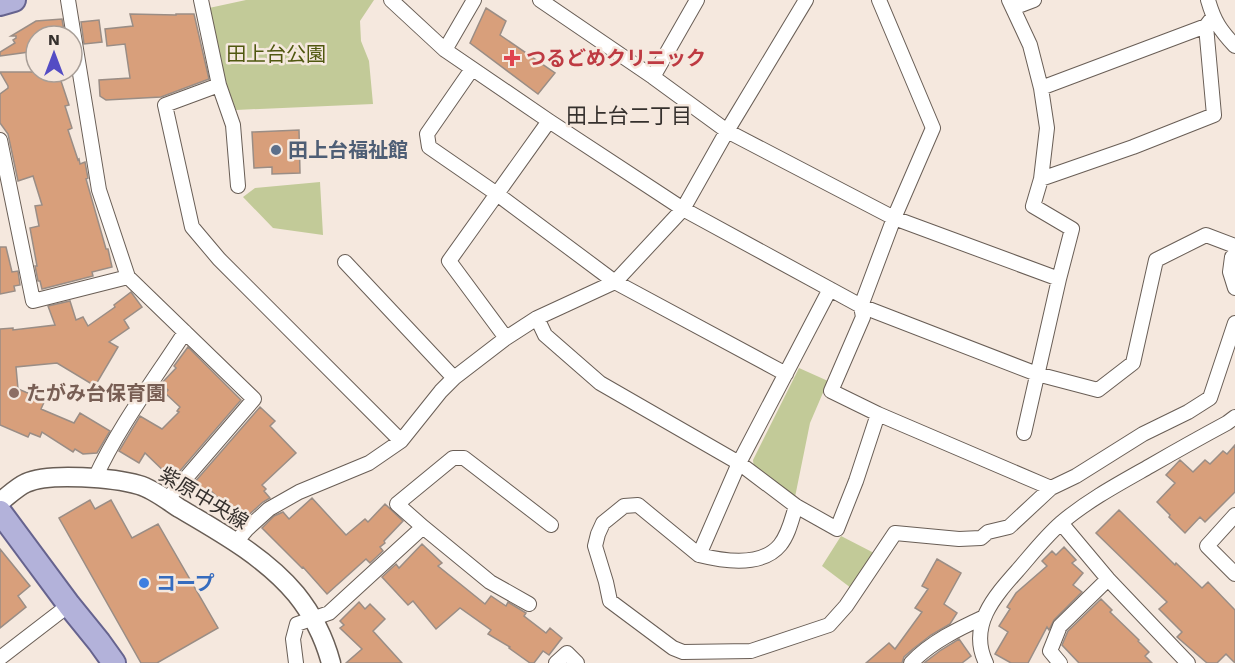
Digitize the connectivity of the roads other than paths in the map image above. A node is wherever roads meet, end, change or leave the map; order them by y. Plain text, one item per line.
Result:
1 (14, 0) edge
2 (68, 0) edge
3 (201, 0) edge
4 (391, 0) edge
5 (474, 0) edge
6 (540, 0) edge
7 (697, 0) edge
8 (806, 0) edge
9 (879, 0) edge
10 (1034, 0) edge
11 (1208, 0) edge
12 (0, 4) edge
13 (1011, 4) edge
14 (1210, 21) junction
15 (1235, 46) edge
16 (445, 50) junction
17 (472, 69) junction
18 (653, 77) junction
19 (219, 85) junction
20 (1041, 87) junction
21 (549, 121) junction
22 (728, 131) junction
23 (0, 140) edge
24 (1041, 179) junction
25 (238, 186) dead end
26 (497, 194) junction
27 (683, 209) junction
28 (894, 218) junction
29 (1235, 246) edge
30 (1235, 255) edge
31 (345, 262) dead end
32 (128, 277) junction
33 (1059, 279) junction
34 (615, 282) junction
35 (1235, 288) edge
36 (830, 289) junction
37 (861, 306) junction
38 (537, 318) junction
39 (1235, 323) edge
40 (185, 332) junction
41 (506, 338) junction
42 (786, 374) junction
43 (1037, 374) junction
44 (454, 378) junction
45 (878, 414) junction
46 (1232, 424) edge
47 (1024, 433) dead end
48 (401, 441) junction
49 (739, 463) junction
50 (94, 478) junction
51 (1051, 488) junction
52 (166, 500) junction
53 (0, 502) edge
54 (796, 506) junction
55 (0, 512) edge
56 (1235, 515) edge
57 (1061, 523) junction
58 (551, 525) dead end
59 (423, 526) junction
60 (236, 542) junction
61 (699, 555) junction
62 (1235, 574) edge
63 (1108, 579) junction
64 (69, 604) junction
65 (529, 604) dead end
66 (984, 617) junction
67 (314, 618) junction
68 (0, 658) edge
69 (114, 663) edge
70 (296, 663) edge
71 (331, 663) edge
72 (556, 663) edge
73 (577, 663) edge
74 (911, 663) edge
75 (986, 663) edge
76 (1060, 663) edge
77 (1188, 663) edge

1 - 12 main road
2 - 32 street
3 - 19 street
4 - 16 street
5 - 16 street
6 - 18 street
7 - 18 street
8 - 22 street
9 - 28 street
10 - 13 street
11 - 14 street
13 - 20 street
14 - 15 street
14 - 20 street
14 - 24 street
16 - 17 street
17 - 21 street
17 - 26 street
18 - 22 street
19 - 25 street
19 - 48 street
20 - 24 street
21 - 26 street
21 - 27 street
22 - 27 street
22 - 28 street
23 - 32 street
24 - 33 street
26 - 34 street
26 - 41 street
27 - 34 street
27 - 36 street
28 - 33 street
28 - 37 street
29 - 43 street
30 - 35 street
31 - 44 street
32 - 40 street
33 - 43 street
34 - 38 street
34 - 42 street
36 - 37 street
36 - 42 street
37 - 43 street
37 - 45 street
38 - 41 street
38 - 49 street
39 - 51 street
40 - 50 street
40 - 52 street
41 - 44 street
42 - 49 street
43 - 47 street
44 - 48 street
45 - 51 street
45 - 54 street
46 - 57 street
48 - 60 street
49 - 54 street
49 - 61 street
50 - 52 street, 紫原中央線
50 - 53 street, 紫原中央線
51 - 61 street
52 - 60 street, 紫原中央線
54 - 61 street
55 - 64 main road
56 - 62 street
57 - 63 street
57 - 66 street
58 - 59 street
59 - 65 street
59 - 67 street
60 - 67 street, 紫原中央線
63 - 76 street
63 - 77 street
64 - 68 street
64 - 69 main road
66 - 74 street
66 - 75 street
67 - 70 street
67 - 71 street, 紫原中央線
72 - 73 street

